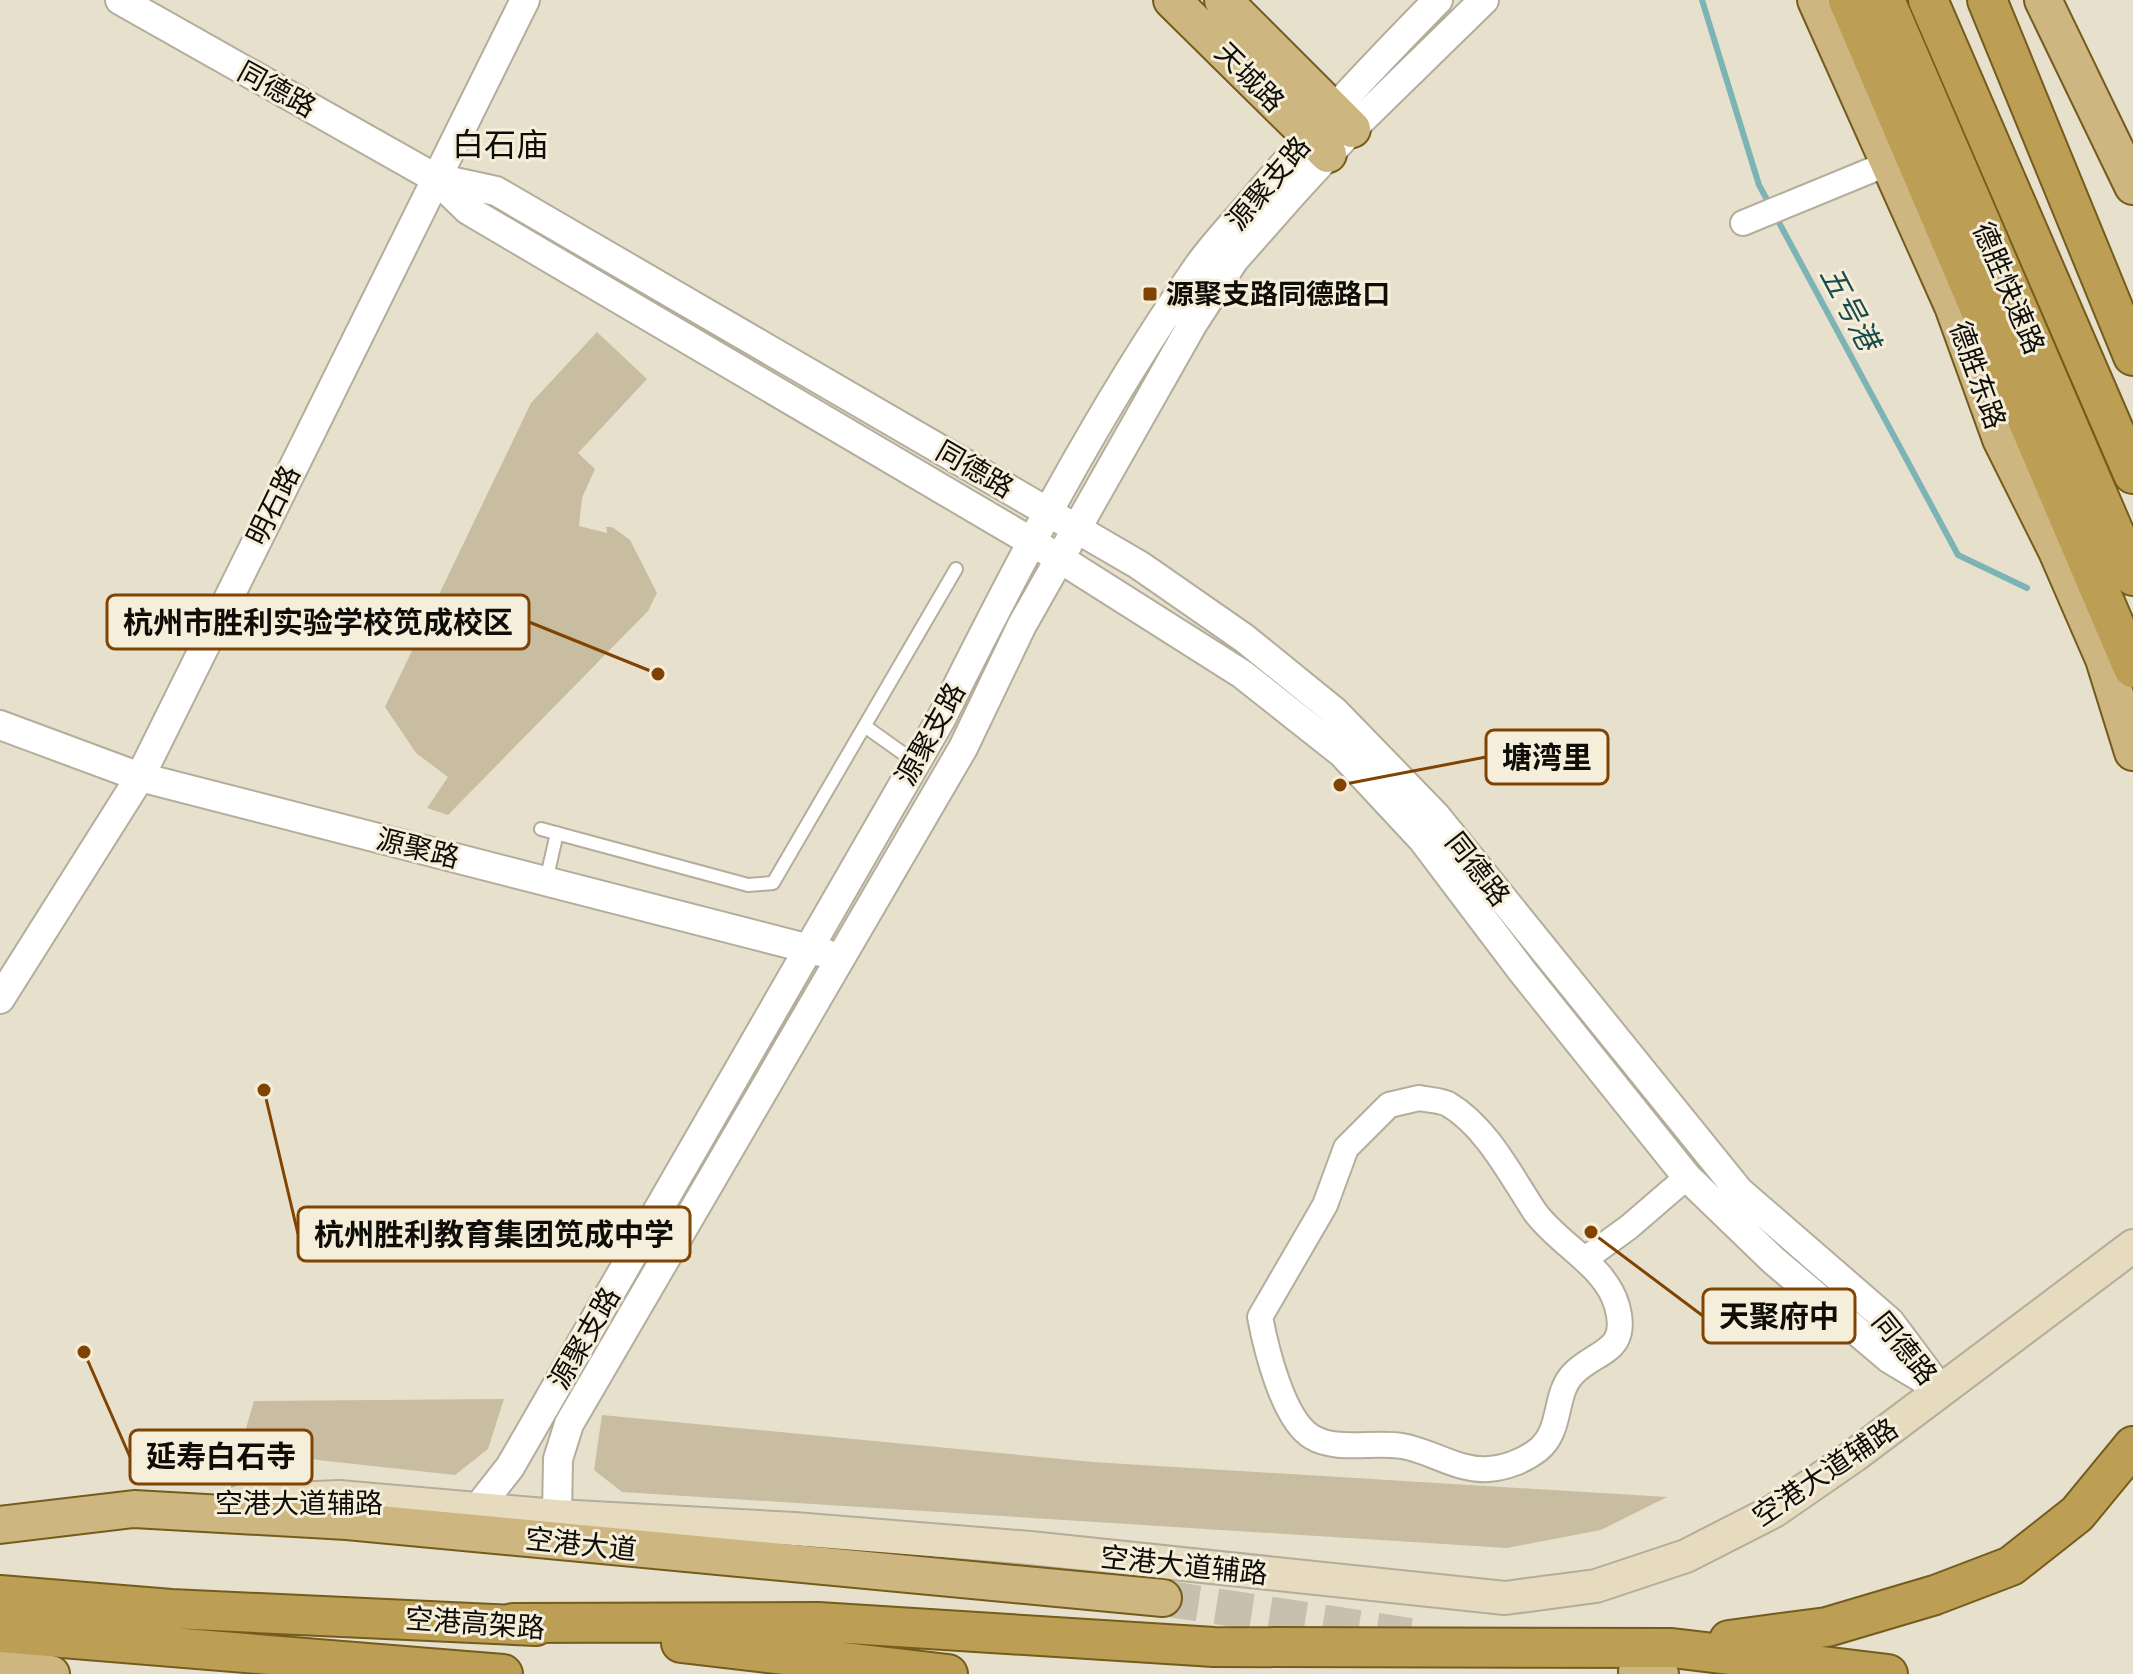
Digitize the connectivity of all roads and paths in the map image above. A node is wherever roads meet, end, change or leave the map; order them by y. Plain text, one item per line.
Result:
1 (120, 0) edge
2 (525, 0) edge
3 (1172, 0) edge
4 (1223, 0) edge
5 (1438, 0) edge
6 (1484, 0) edge
7 (1816, 0) edge
8 (1848, 0) edge
9 (1885, 0) edge
10 (1928, 0) edge
11 (1987, 0) edge
12 (2043, 0) edge
13 (1330, 132) junction
14 (1889, 163) junction
15 (435, 178) junction
16 (2133, 186) edge
17 (1752, 220) dead end
18 (2133, 356) edge
19 (2133, 474) edge
20 (1050, 513) junction
21 (1076, 527) junction
22 (1033, 543) junction
23 (1059, 558) junction
24 (956, 569) dead end
25 (2133, 576) edge
26 (2119, 663) edge
27 (0, 725) edge
28 (866, 727) junction
29 (2133, 752) edge
30 (916, 762) junction
31 (140, 777) junction
32 (541, 829) dead end
33 (557, 833) junction
34 (546, 881) junction
35 (808, 948) junction
36 (841, 957) junction
37 (0, 999) edge
38 (1687, 1177) junction
39 (2133, 1246) edge
40 (1585, 1259) junction
41 (1942, 1390) junction
42 (2133, 1446) edge
43 (134, 1509) junction
44 (477, 1509) junction
45 (557, 1516) junction
46 (0, 1525) edge
47 (0, 1595) edge
48 (1163, 1598) tunnel mouth
49 (513, 1623) junction
50 (0, 1633) edge
51 (1656, 1664) edge
52 (0, 1666) edge
53 (51, 1674) edge
54 (503, 1674) edge
55 (948, 1674) edge
56 (1888, 1674) edge

1 - 15 street, 同德路
2 - 15 street, 明石路
3 - 13 main road, 天城路
4 - 13 main road, 天城路
5 - 13 street, 源聚支路
6 - 13 street, 源聚支路
7 - 14 main road, 德胜东路
8 - 26 highway
9 - 25 highway, 德胜快速路
10 - 19 highway, 德胜快速路
11 - 18 highway
12 - 16 main road
13 - 20 street, 源聚支路
13 - 21 street, 源聚支路
14 - 17 street
14 - 26 main road, 德胜东路
15 - 20 street, 同德路
15 - 22 street, 同德路
15 - 31 street, 明石路
20 - 21 street, 同德路
20 - 22 street, 源聚支路
21 - 23 street, 源聚支路
21 - 41 street, 同德路
22 - 23 street, 同德路
22 - 30 street, 源聚支路
23 - 36 street, 源聚支路
23 - 38 street, 同德路
24 - 28 lane
26 - 29 main road, 德胜东路
27 - 31 street, 源聚路
28 - 30 lane
28 - 33 lane
30 - 35 street, 源聚支路
31 - 34 street, 源聚路
31 - 37 street, 明石路
32 - 33 lane
33 - 34 lane
34 - 35 street, 源聚路
35 - 36 street, 源聚路
35 - 44 street, 源聚支路
36 - 45 street, 源聚支路
38 - 40 street
38 - 41 street, 同德路
39 - 41 main road, 空港大道辅路
40 - 40 street
41 - 45 main road, 空港大道辅路
42 - 51 highway
43 - 44 main road, 空港大道辅路
43 - 46 main road, 空港大道
43 - 48 main road, 空港大道
44 - 45 main road, 空港大道辅路
47 - 49 highway, 空港高架路
49 - 51 highway
49 - 55 highway, 空港高架路
50 - 54 highway, 空港高架路
51 - 56 highway
52 - 53 main road

